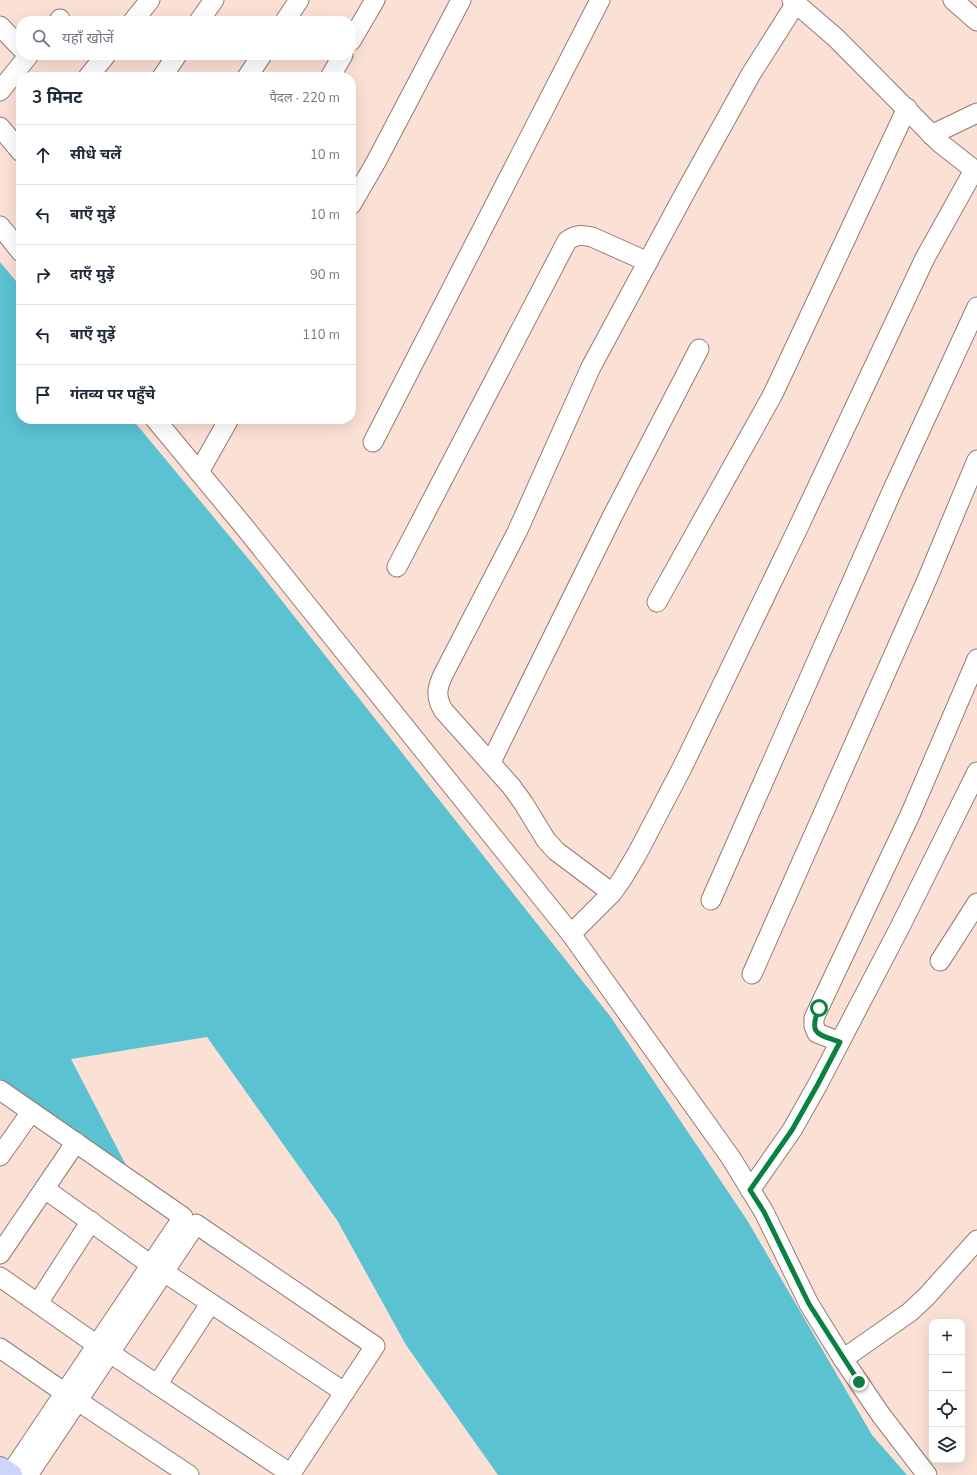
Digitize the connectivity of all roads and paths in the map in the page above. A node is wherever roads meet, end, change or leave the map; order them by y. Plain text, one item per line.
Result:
1 (150, 0) edge
2 (214, 0) edge
3 (299, 0) edge
4 (375, 0) edge
5 (461, 0) edge
6 (600, 0) edge
7 (953, 0) edge
8 (794, 1) edge
9 (137, 16) edge
10 (203, 16) edge
11 (288, 16) edge
12 (977, 21) edge
13 (0, 26) edge
14 (356, 32) edge
15 (16, 43) edge
16 (22, 60) edge
17 (102, 60) edge
18 (173, 60) edge
19 (259, 60) edge
20 (340, 60) edge
21 (92, 72) edge
22 (165, 72) edge
23 (250, 72) edge
24 (333, 72) edge
25 (0, 91) edge
26 (906, 108) junction
27 (977, 113) edge
28 (0, 127) edge
29 (931, 135) junction
30 (16, 146) edge
31 (975, 171) edge
32 (356, 196) edge
33 (0, 226) edge
34 (16, 246) edge
35 (648, 262) junction
36 (977, 307) edge
37 (699, 349) dead end
38 (158, 424) edge
39 (226, 424) edge
40 (373, 442) dead end
41 (977, 460) edge
42 (199, 472) junction
43 (397, 567) dead end
44 (657, 602) dead end
45 (977, 659) edge
46 (491, 762) junction
47 (977, 772) edge
48 (612, 893) junction
49 (711, 900) dead end
50 (977, 903) edge
51 (571, 934) junction
52 (940, 961) dead end
53 (752, 974) dead end
54 (840, 1042) junction
55 (0, 1090) edge
56 (31, 1112) junction
57 (76, 1142) junction
58 (0, 1156) edge
59 (45, 1189) junction
60 (750, 1190) junction
61 (91, 1221) junction
62 (977, 1240) edge
63 (0, 1254) edge
64 (157, 1269) junction
65 (0, 1277) edge
66 (38, 1303) junction
67 (210, 1304) junction
68 (0, 1348) edge
69 (103, 1349) junction
70 (844, 1360) junction
71 (157, 1385) junction
72 (344, 1392) junction
73 (71, 1397) junction
74 (12, 1473) edge
75 (291, 1474) edge
76 (189, 1475) edge
77 (927, 1475) edge

1 - 9 street
2 - 10 street
3 - 11 street
4 - 14 street
5 - 32 street
6 - 40 street
7 - 12 street
8 - 26 street
8 - 35 street
13 - 15 street
16 - 25 street
17 - 21 street
18 - 22 street
19 - 23 street
20 - 24 street
26 - 29 street
26 - 44 street
27 - 29 street
28 - 30 street
29 - 31 street
31 - 48 street
33 - 34 street
35 - 43 street
35 - 46 street
36 - 49 street
37 - 46 street
38 - 42 street
39 - 42 street
41 - 53 street
42 - 51 street
45 - 54 street
46 - 48 street
47 - 54 street
48 - 51 street
50 - 52 street
51 - 60 street
54 - 60 street
55 - 56 street
56 - 57 street
56 - 58 street
57 - 59 street
57 - 64 street
59 - 61 street
59 - 63 street
60 - 70 street
61 - 64 street
61 - 66 street
62 - 70 street
64 - 67 street
64 - 69 street
64 - 72 street
65 - 66 street
66 - 69 street
67 - 71 street
67 - 72 street
68 - 73 street
69 - 71 street
69 - 73 street
70 - 77 street
71 - 75 street
72 - 75 street
73 - 74 street
73 - 76 street

